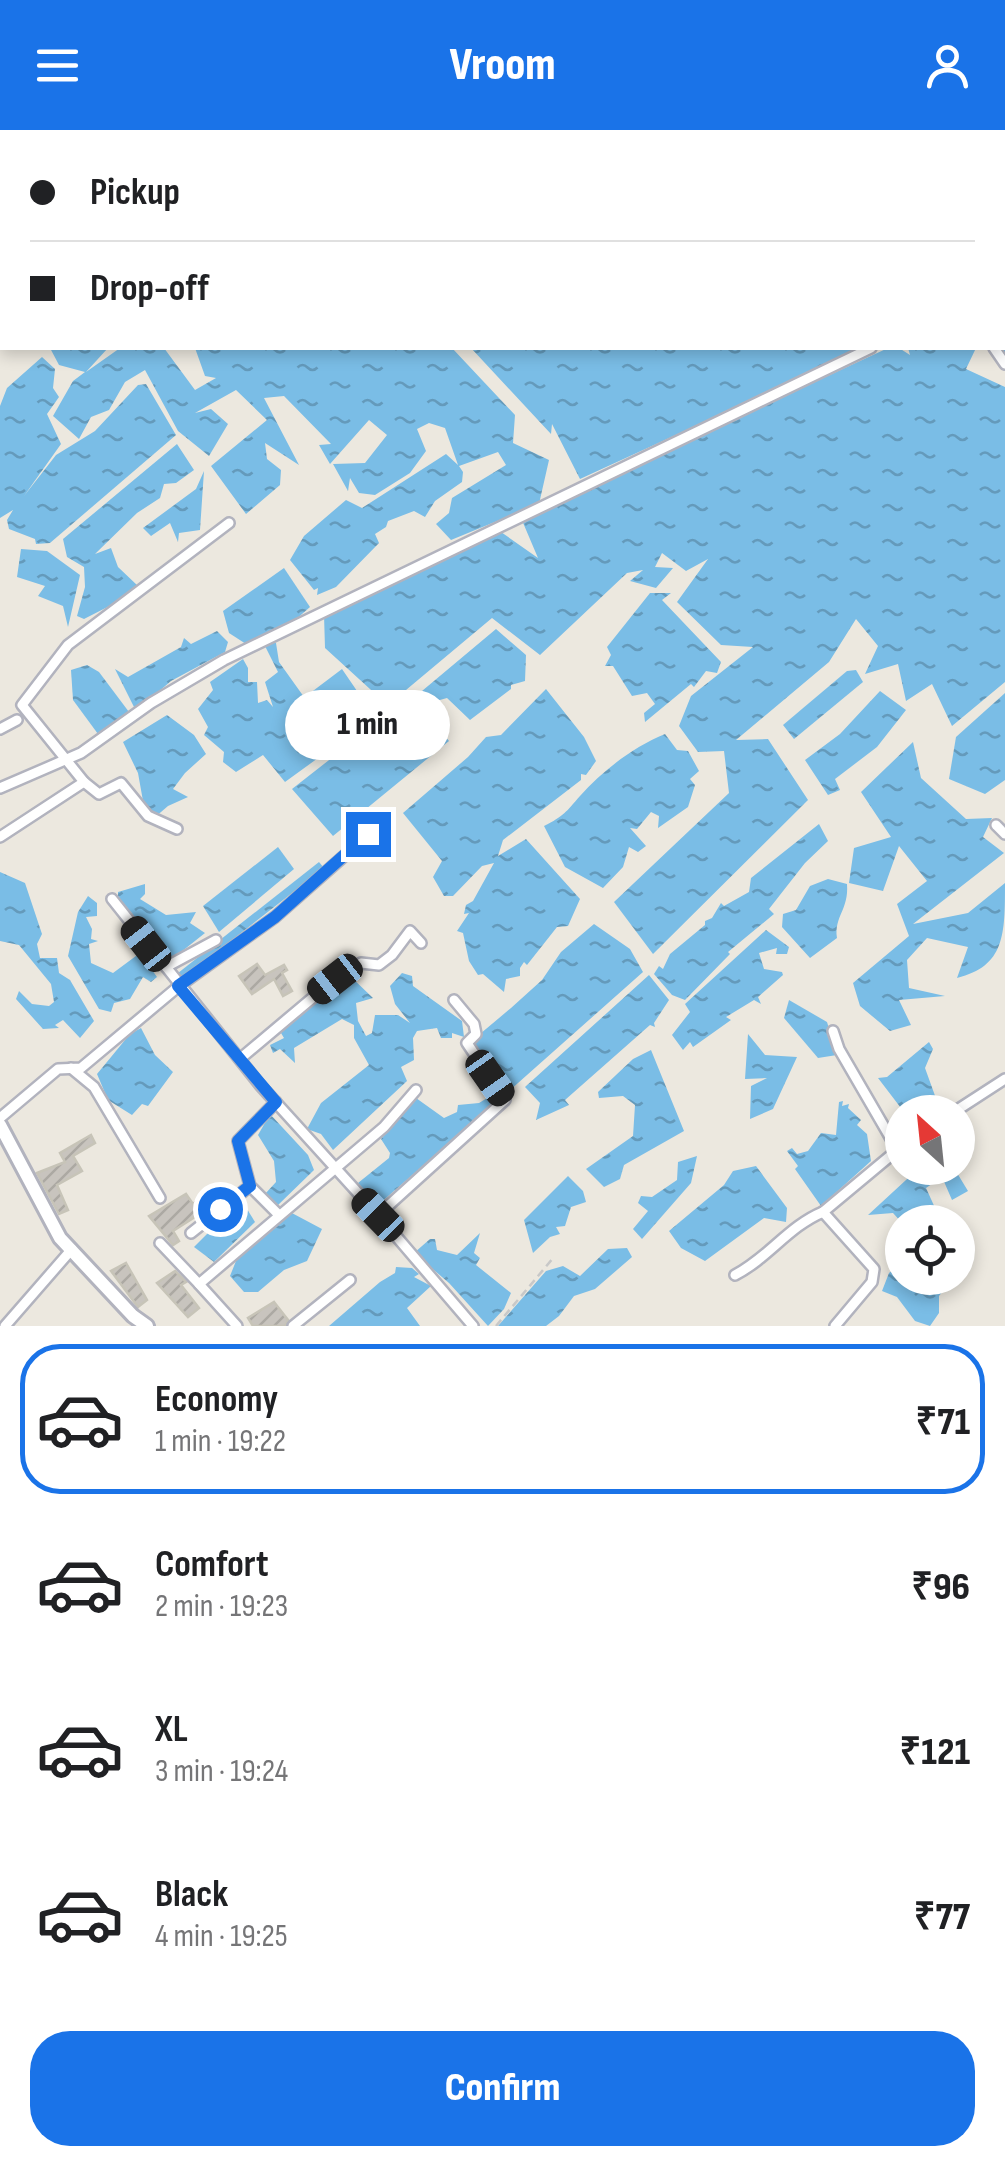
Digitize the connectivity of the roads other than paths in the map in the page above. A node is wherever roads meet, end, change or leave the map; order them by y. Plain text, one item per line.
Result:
1 (867, 350) edge
2 (229, 523) dead end
3 (16, 720) dead end
4 (1, 725) edge
5 (65, 760) junction
6 (84, 782) junction
7 (0, 788) edge
8 (996, 825) dead end
9 (176, 829) dead end
10 (368, 834) dead end
11 (1005, 834) edge
12 (0, 837) edge
13 (112, 899) dead end
14 (216, 940) dead end
15 (420, 943) dead end
16 (166, 967) junction
17 (178, 986) junction
18 (454, 1000) dead end
19 (833, 1032) dead end
20 (241, 1058) junction
21 (70, 1068) junction
22 (1005, 1079) edge
23 (416, 1090) dead end
24 (975, 1098) edge
25 (276, 1102) junction
26 (0, 1122) edge
27 (885, 1124) edge
28 (885, 1160) edge
29 (333, 1168) junction
30 (250, 1186) junction
31 (160, 1198) dead end
32 (823, 1212) junction
33 (279, 1215) junction
34 (378, 1215) junction
35 (190, 1233) dead end
36 (160, 1244) dead end
37 (72, 1249) junction
38 (735, 1275) dead end
39 (350, 1280) dead end
40 (198, 1284) junction
41 (5, 1326) edge
42 (147, 1326) edge
43 (237, 1326) edge
44 (292, 1326) edge
45 (473, 1326) edge
46 (836, 1326) edge

1 - 5 street
2 - 5 street
3 - 4 street
5 - 6 street
5 - 7 street
6 - 9 street
6 - 12 street
8 - 11 street
10 - 17 street
13 - 16 street
14 - 16 street
15 - 20 street
16 - 17 street
17 - 20 street
17 - 21 street
18 - 34 street
19 - 27 street
20 - 25 street
21 - 26 street
21 - 31 street
22 - 24 street
23 - 29 street
25 - 29 street
25 - 30 street
26 - 37 main road
28 - 32 street
29 - 33 street
29 - 34 street
30 - 33 street
30 - 35 street
32 - 38 street
32 - 46 street
33 - 40 street
34 - 45 street
36 - 40 street
37 - 41 street
37 - 42 main road
39 - 44 street
40 - 43 street

